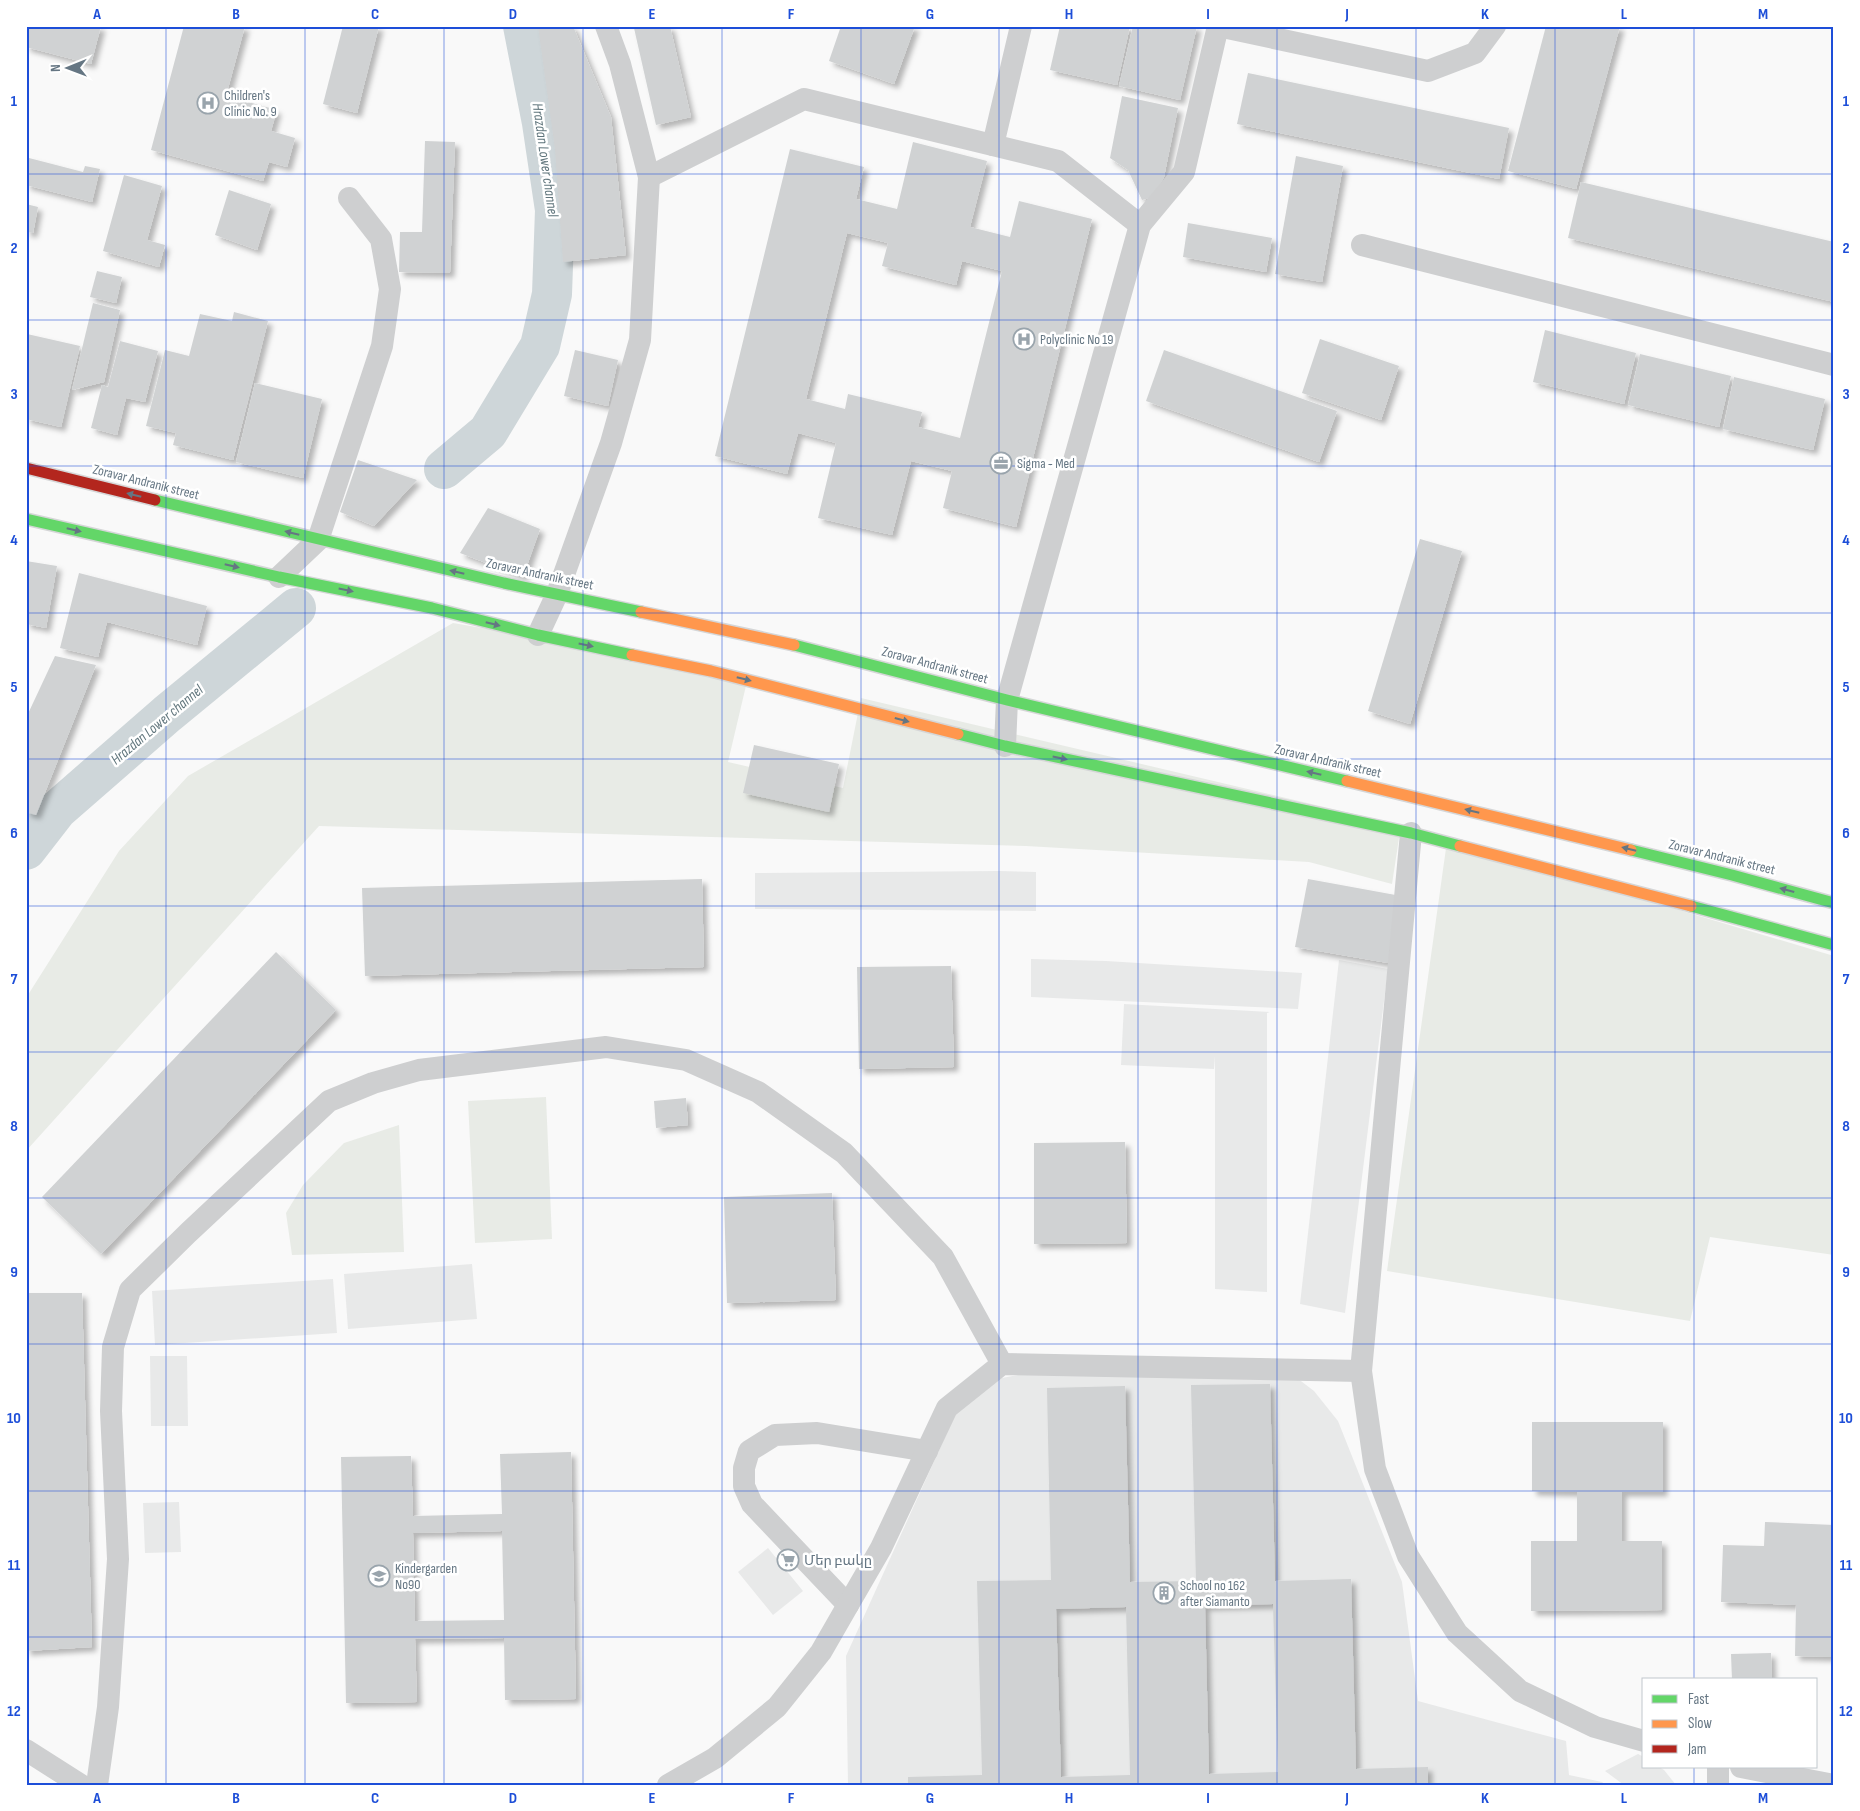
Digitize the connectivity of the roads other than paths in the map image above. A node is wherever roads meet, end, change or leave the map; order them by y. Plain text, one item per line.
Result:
1 (606, 26) edge
2 (1022, 26) edge
3 (1495, 26) edge
4 (993, 144) junction
5 (649, 177) junction
6 (349, 198) dead end
7 (1140, 225) junction
8 (1362, 246) dead end
9 (1834, 365) edge
10 (26, 468) edge
11 (26, 519) edge
12 (318, 540) junction
13 (279, 577) junction
14 (557, 594) junction
15 (538, 635) junction
16 (1007, 700) junction
17 (1005, 746) junction
18 (1412, 829) junction
19 (1834, 903) edge
20 (1834, 945) edge
21 (1002, 1364) junction
22 (1361, 1371) junction
23 (926, 1451) junction
24 (848, 1605) junction
25 (1642, 1740) edge
26 (26, 1750) edge
27 (1718, 1768) edge
28 (1746, 1768) edge
29 (80, 1785) edge
30 (97, 1785) edge
31 (668, 1785) edge
32 (1718, 1785) edge
33 (1834, 1785) edge

1 - 5 lane
2 - 4 lane
3 - 7 lane
4 - 5 lane
4 - 7 lane
5 - 14 lane
6 - 12 lane
7 - 16 lane
8 - 9 lane
12 -> 10 main road, Zoravar Andranik street
11 -> 13 main road
12 - 13 lane
14 -> 12 main road, Zoravar Andranik street
13 -> 15 main road
14 - 15 lane
14 - 16 main road, Zoravar Andranik street
15 -> 17 main road
16 - 17 lane
19 -> 16 main road, Zoravar Andranik street
17 -> 18 main road
18 - 20 main road
18 - 22 lane
21 - 22 lane
21 - 23 lane
21 - 30 lane
22 - 25 lane
23 - 24 lane
23 - 24 lane
24 - 31 lane
26 - 29 lane
27 - 32 lane
28 - 33 lane

